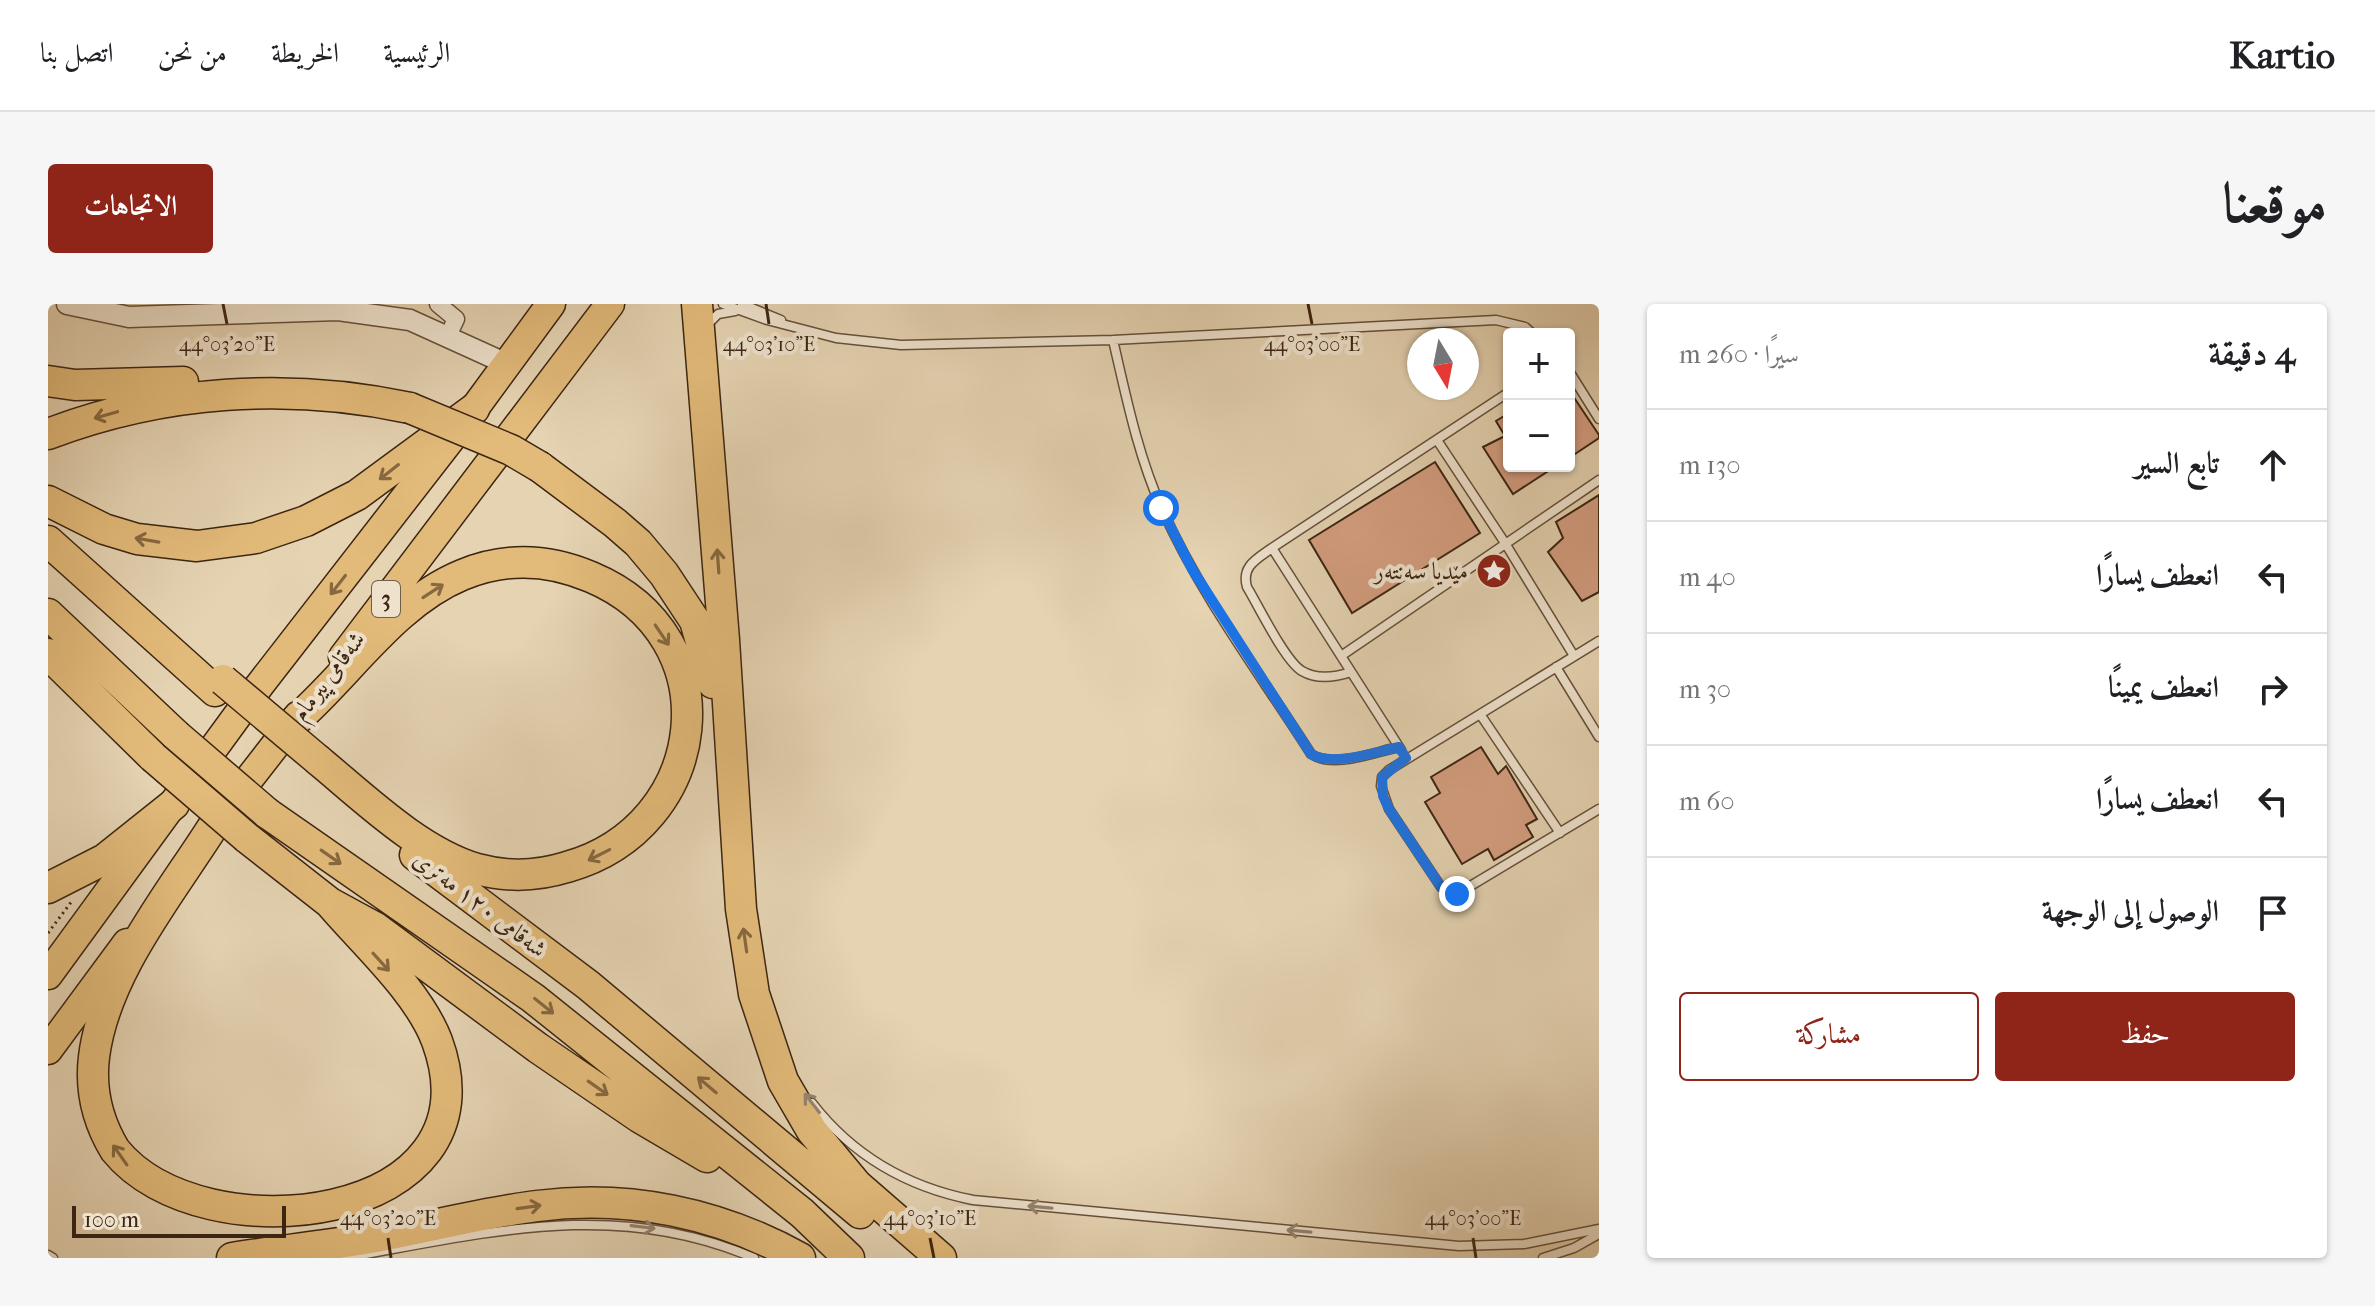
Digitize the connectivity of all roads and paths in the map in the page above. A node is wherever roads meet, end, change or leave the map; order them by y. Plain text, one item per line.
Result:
1 (67, 304) edge
2 (438, 304) edge
3 (551, 304) edge
4 (610, 304) edge
5 (697, 304) edge
6 (723, 304) edge
7 (744, 308) edge
8 (1526, 328) edge
9 (448, 336) junction
10 (1113, 340) junction
11 (701, 358) junction
12 (507, 364) junction
13 (48, 381) edge
14 (1575, 381) edge
15 (1503, 396) edge
16 (378, 401) junction
17 (474, 409) junction
18 (1599, 419) edge
19 (48, 434) edge
20 (1437, 440) junction
21 (1599, 480) edge
22 (48, 501) edge
23 (48, 541) edge
24 (1505, 543) junction
25 (1272, 548) junction
26 (48, 614) edge
27 (1599, 641) edge
28 (48, 654) edge
29 (1341, 656) junction
30 (1574, 656) junction
31 (1556, 667) junction
32 (48, 671) edge
33 (1351, 672) junction
34 (109, 713) junction
35 (1480, 714) junction
36 (295, 721) junction
37 (1599, 737) edge
38 (1399, 747) junction
39 (729, 751) junction
40 (1406, 758) junction
41 (312, 765) junction
42 (174, 804) junction
43 (1599, 809) edge
44 (212, 828) junction
45 (1560, 833) junction
46 (62, 892) edge
47 (330, 903) junction
48 (48, 933) edge
49 (48, 975) edge
50 (754, 994) junction
51 (48, 1050) edge
52 (794, 1079) dead end
53 (802, 1090) dead end
54 (802, 1213) junction
55 (1599, 1232) edge
56 (1574, 1248) junction
57 (232, 1258) edge
58 (344, 1258) edge
59 (754, 1258) edge
60 (800, 1258) edge
61 (849, 1258) edge
62 (919, 1258) edge
63 (941, 1258) edge
64 (1543, 1258) edge
65 (1552, 1258) edge

1 - 9 street
2 - 9 street
3 - 12 highway, شەقامی پیرمام / 3
4 - 36 highway, شەقامی پیرمام / 3
5 - 11 highway
6 - 7 lane
7 - 10 lane
7 - 11 lane
8 - 10 lane
9 - 12 street
10 - 38 lane
39 -> 11 highway
12 - 17 highway, شەقامی پیرمام / 3
13 - 16 highway
14 - 18 lane
15 - 20 lane
16 -> 19 highway
16 - 39 highway, bridge
17 -> 22 highway
17 -> 42 highway, شەقامی پیرمام / 3
20 - 24 lane
20 - 25 lane
21 - 24 lane
23 - 41 highway, شەقامی ١٢٠ مەتری
24 - 29 lane
24 - 30 lane
25 - 29 lane
25 - 33 lane
26 -> 54 highway, شەقامی ١٢٠ مەتری, bridge
27 - 30 lane
28 - 34 highway
29 - 33 lane
30 - 31 lane
31 - 35 lane
31 - 37 lane
32 - 34 highway
33 - 38 lane
34 - 47 highway, bridge
35 - 40 lane
35 - 45 lane
36 -> 41 highway
36 - 44 highway, شەقامی پیرمام / 3
38 - 40 lane
50 -> 39 highway
40 - 45 lane
62 -> 41 highway, شەقامی ١٢٠ مەتری
42 - 46 highway
42 - 49 highway, شەقامی پیرمام / 3
43 - 45 lane
47 -> 44 highway
44 - 51 highway, شەقامی پیرمام / 3
46 - 48 path
47 -> 54 highway
50 - 52 lane
50 - 63 highway
55 -> 53 lane
54 - 61 highway, شەقامی ١٢٠ مەتری
55 - 56 lane
56 - 64 lane
56 - 65 lane
57 -> 60 highway
58 -> 59 lane

